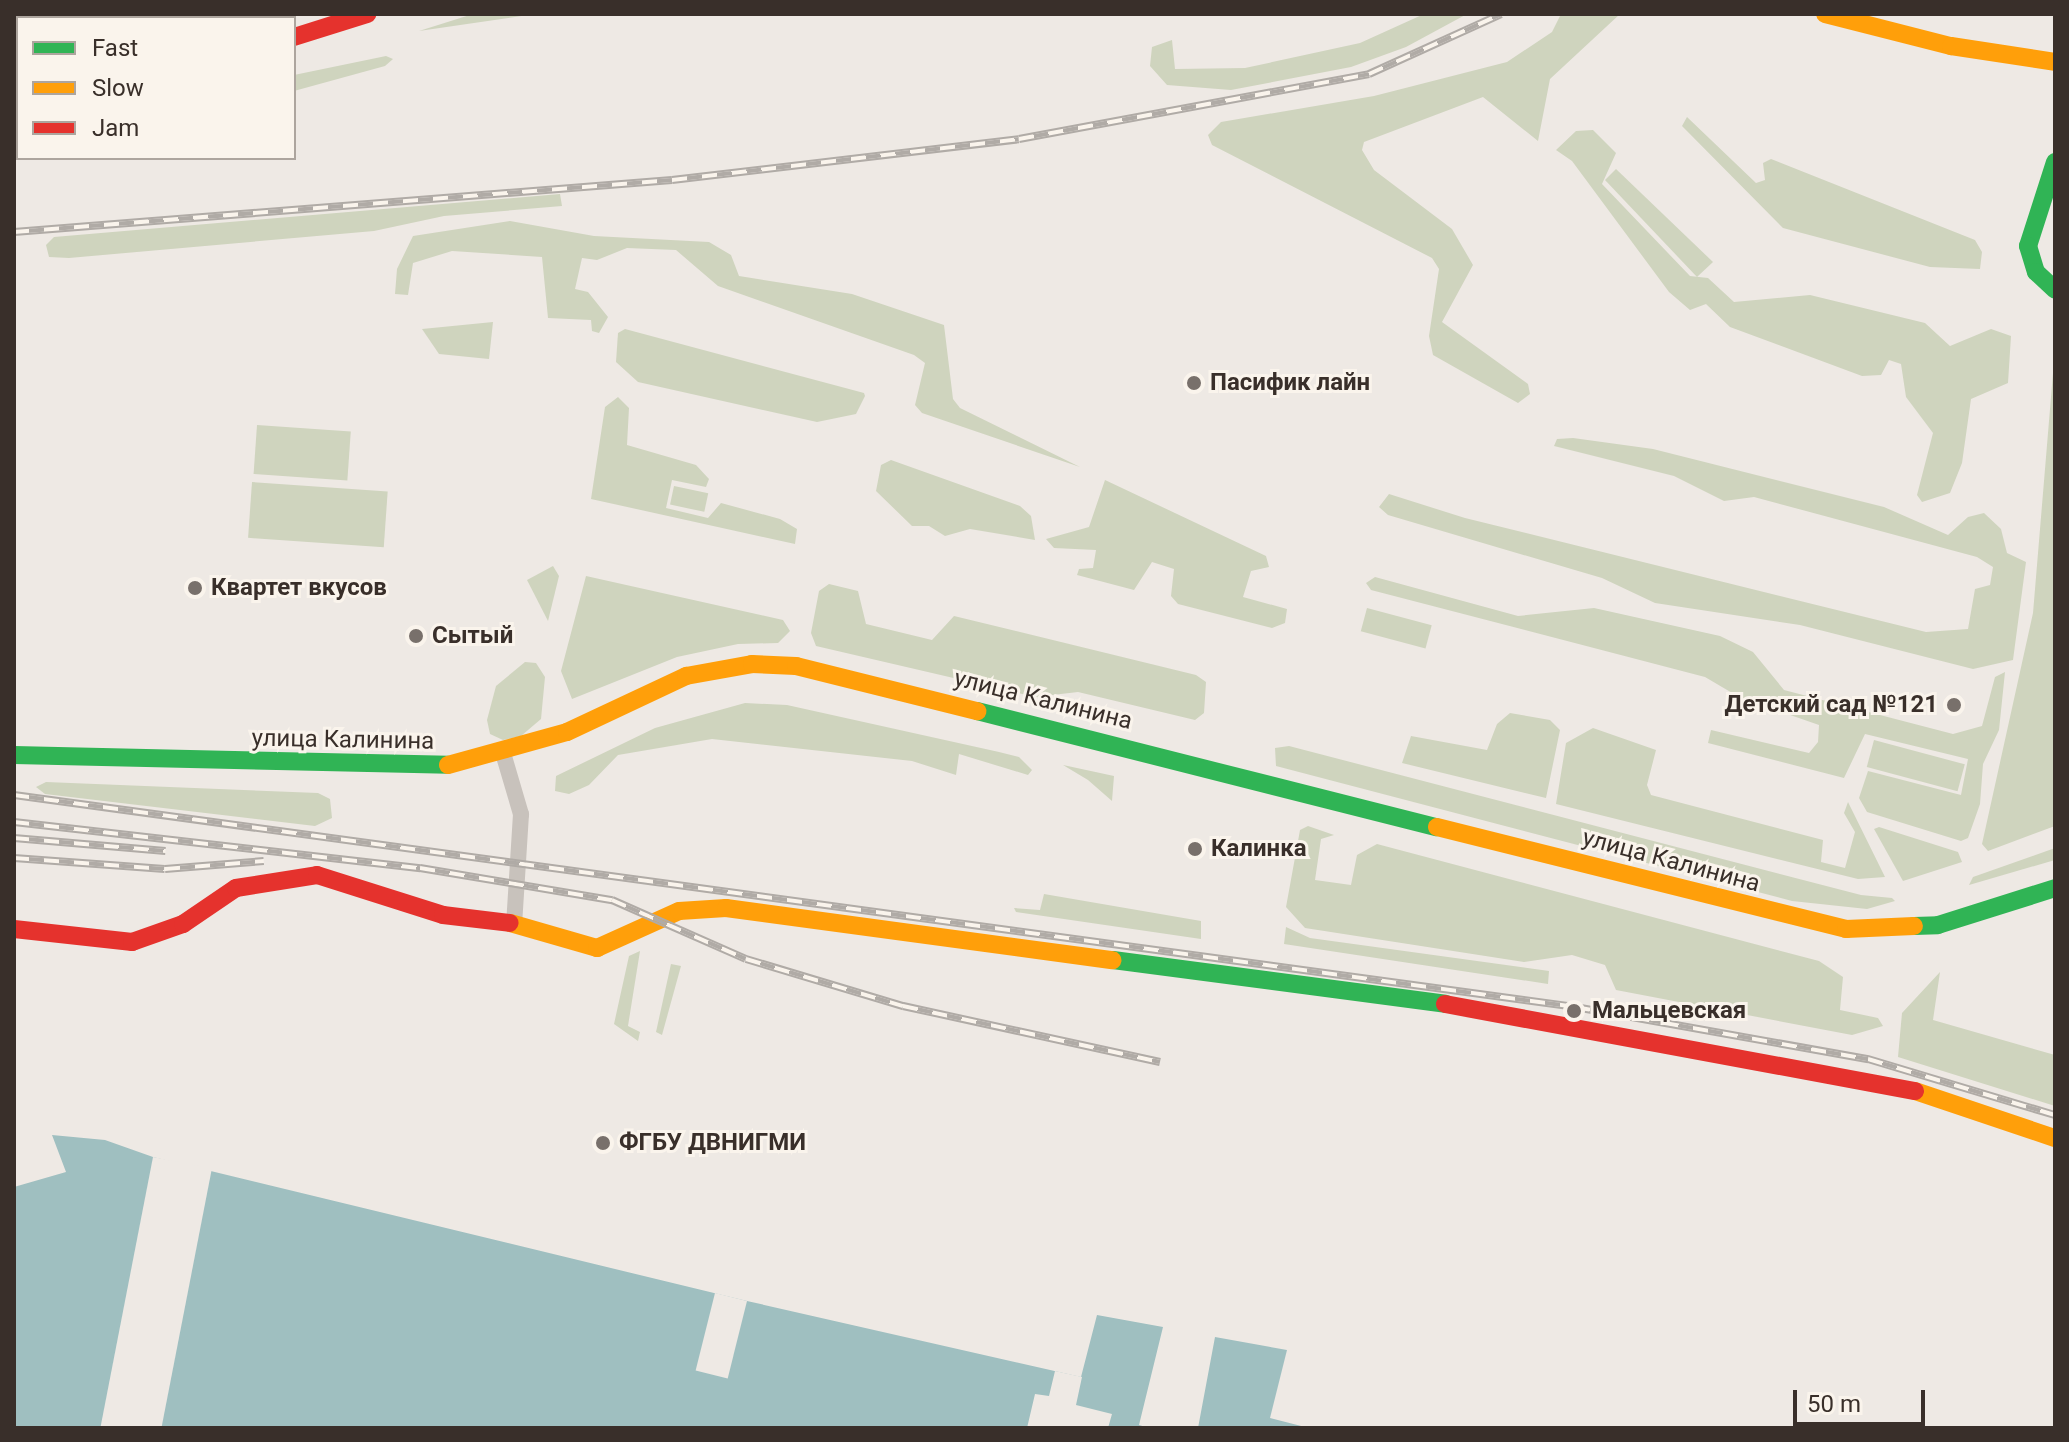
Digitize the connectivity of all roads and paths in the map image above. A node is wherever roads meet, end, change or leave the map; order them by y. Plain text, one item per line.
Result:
1 (367, 14) edge
2 (1828, 14) edge
3 (296, 36) edge
4 (2055, 62) edge
5 (2055, 162) edge
6 (2055, 290) edge
7 (503, 753) junction
8 (14, 755) edge
9 (2055, 888) edge
10 (514, 924) junction
11 (14, 929) edge
12 (2055, 1138) edge

1 - 3 main road
2 - 4 main road
5 - 6 main road
7 - 8 main road, улица Калинина
7 - 9 main road, улица Калинина
7 - 10 street
10 - 11 main road
10 - 12 main road

